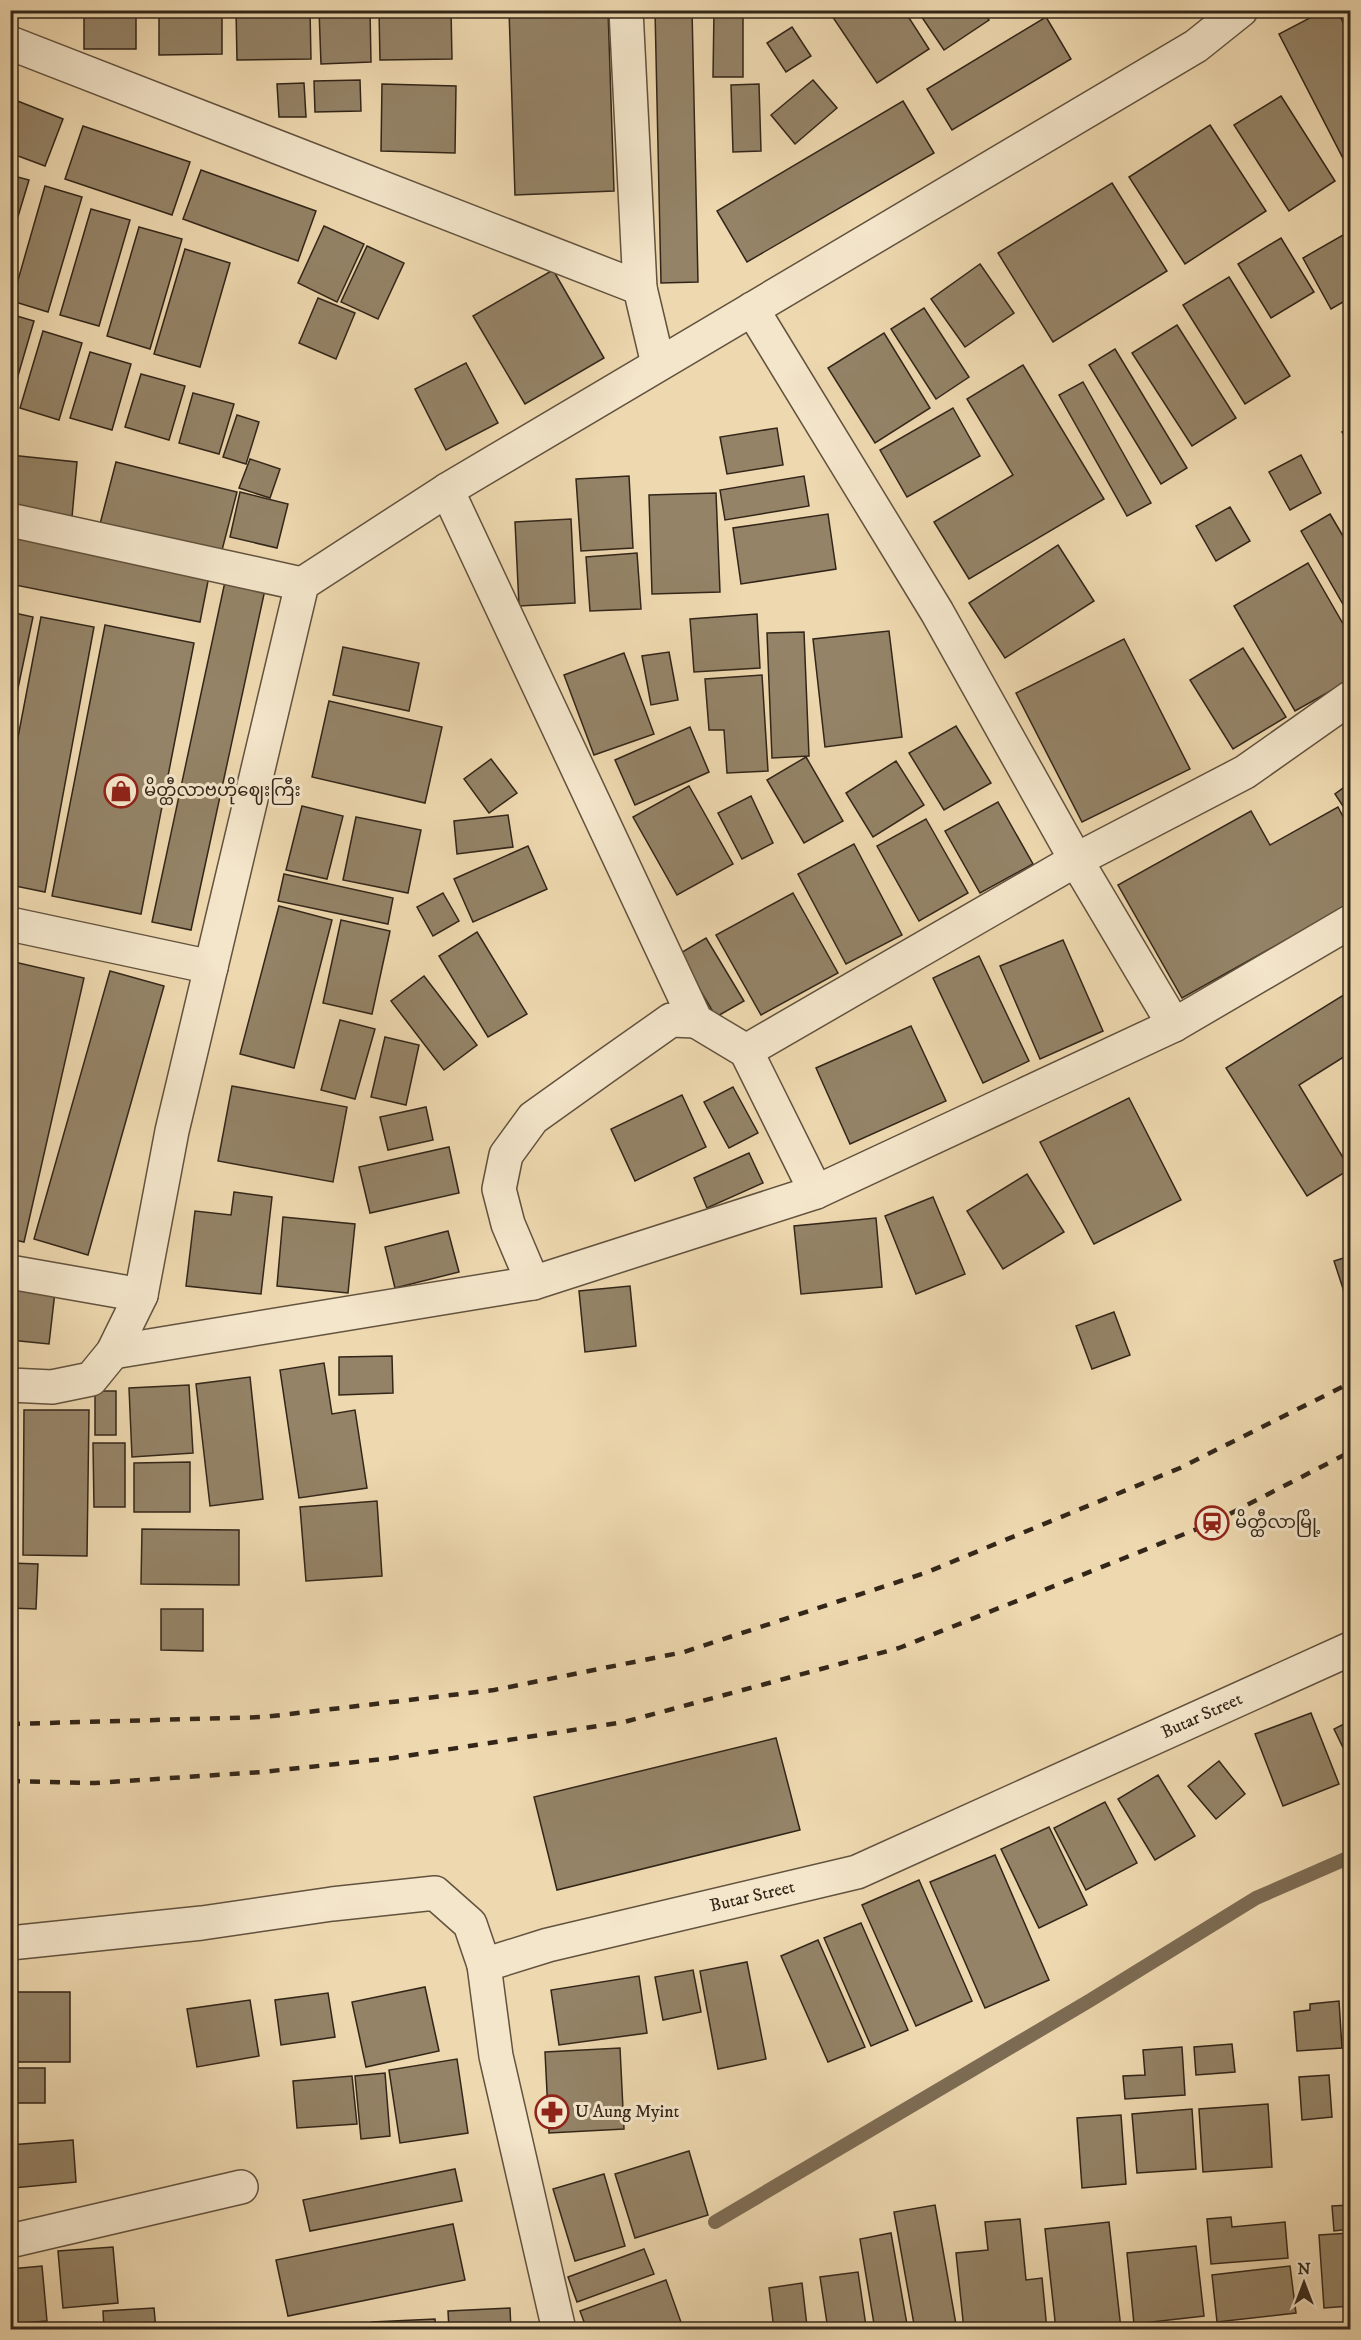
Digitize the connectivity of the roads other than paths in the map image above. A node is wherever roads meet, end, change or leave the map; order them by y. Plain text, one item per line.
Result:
1 (626, 10) edge
2 (1241, 10) edge
3 (10, 43) edge
4 (640, 288) junction
5 (752, 309) junction
6 (658, 364) junction
7 (447, 490) junction
8 (10, 520) edge
9 (302, 584) junction
10 (1350, 698) edge
11 (1076, 860) junction
12 (1350, 922) edge
13 (10, 924) edge
14 (211, 967) junction
15 (696, 1021) junction
16 (1174, 1025) junction
17 (746, 1051) junction
18 (816, 1192) junction
19 (10, 1272) edge
20 (533, 1283) junction
21 (141, 1295) junction
22 (113, 1352) junction
23 (10, 1385) edge
24 (1350, 1649) edge
25 (10, 1943) edge
26 (484, 1965) junction
27 (241, 2187) dead end
28 (10, 2241) edge
29 (559, 2330) edge

1 - 4 street
2 - 5 street
3 - 4 street
4 - 6 street
5 - 6 street
5 - 11 street
6 - 7 street
7 - 9 street
7 - 15 street
8 - 9 street
9 - 14 street
10 - 11 street
11 - 16 street
11 - 17 street
12 - 16 street
13 - 14 street
14 - 21 street
15 - 17 street
15 - 20 street
16 - 18 street
17 - 18 street
18 - 20 street
19 - 21 street
20 - 22 street
21 - 22 street
22 - 23 street
24 - 26 street, Butar Street
25 - 26 street
26 - 29 street
27 - 28 street

